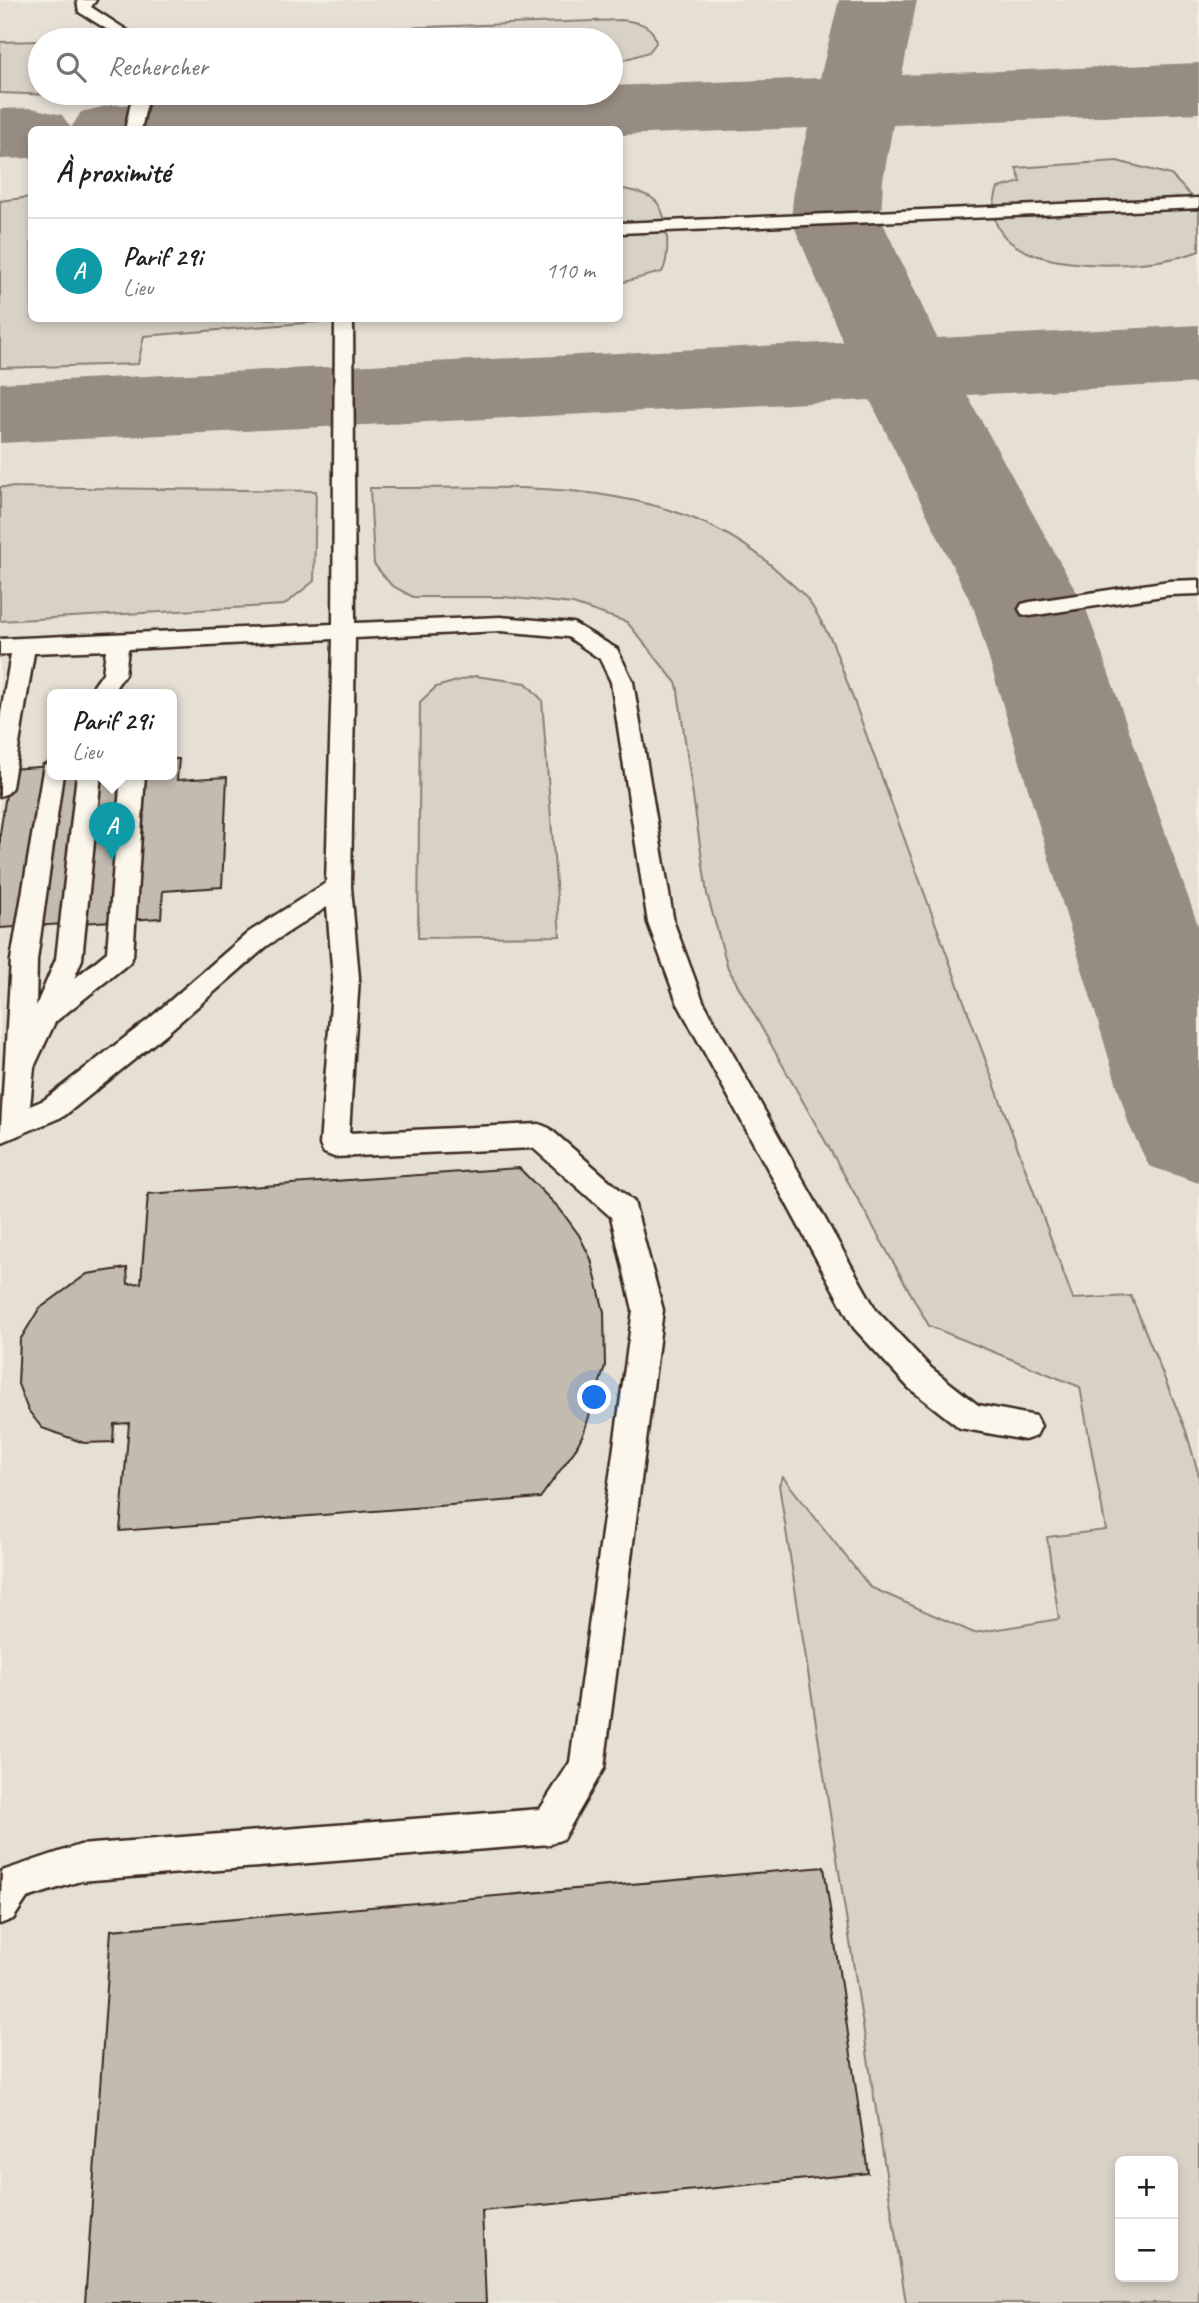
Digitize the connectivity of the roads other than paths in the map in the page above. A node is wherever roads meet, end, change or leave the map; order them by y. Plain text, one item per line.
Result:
1 (88, 0) edge
2 (115, 28) edge
3 (138, 105) edge
4 (134, 126) edge
5 (1199, 203) edge
6 (623, 228) edge
7 (344, 322) edge
8 (1199, 587) edge
9 (1030, 609) dead end
10 (344, 632) junction
11 (118, 641) junction
12 (24, 646) junction
13 (0, 647) edge
14 (114, 687) edge
15 (51, 780) edge
16 (88, 780) edge
17 (133, 780) edge
18 (0, 787) edge
19 (338, 887) junction
20 (45, 1016) junction
21 (20, 1073) junction
22 (7, 1129) edge
23 (1025, 1426) dead end
24 (0, 1906) edge

1 - 2 lane
3 - 4 lane
5 - 6 lane
7 - 10 lane
8 - 9 lane
10 - 11 lane
10 - 19 lane
10 - 23 lane
11 - 12 lane
11 - 14 lane
12 - 13 lane
12 - 18 lane
15 - 21 lane
16 - 20 lane
17 - 20 lane
19 - 22 lane
19 - 24 lane
20 - 21 lane
21 - 22 lane

